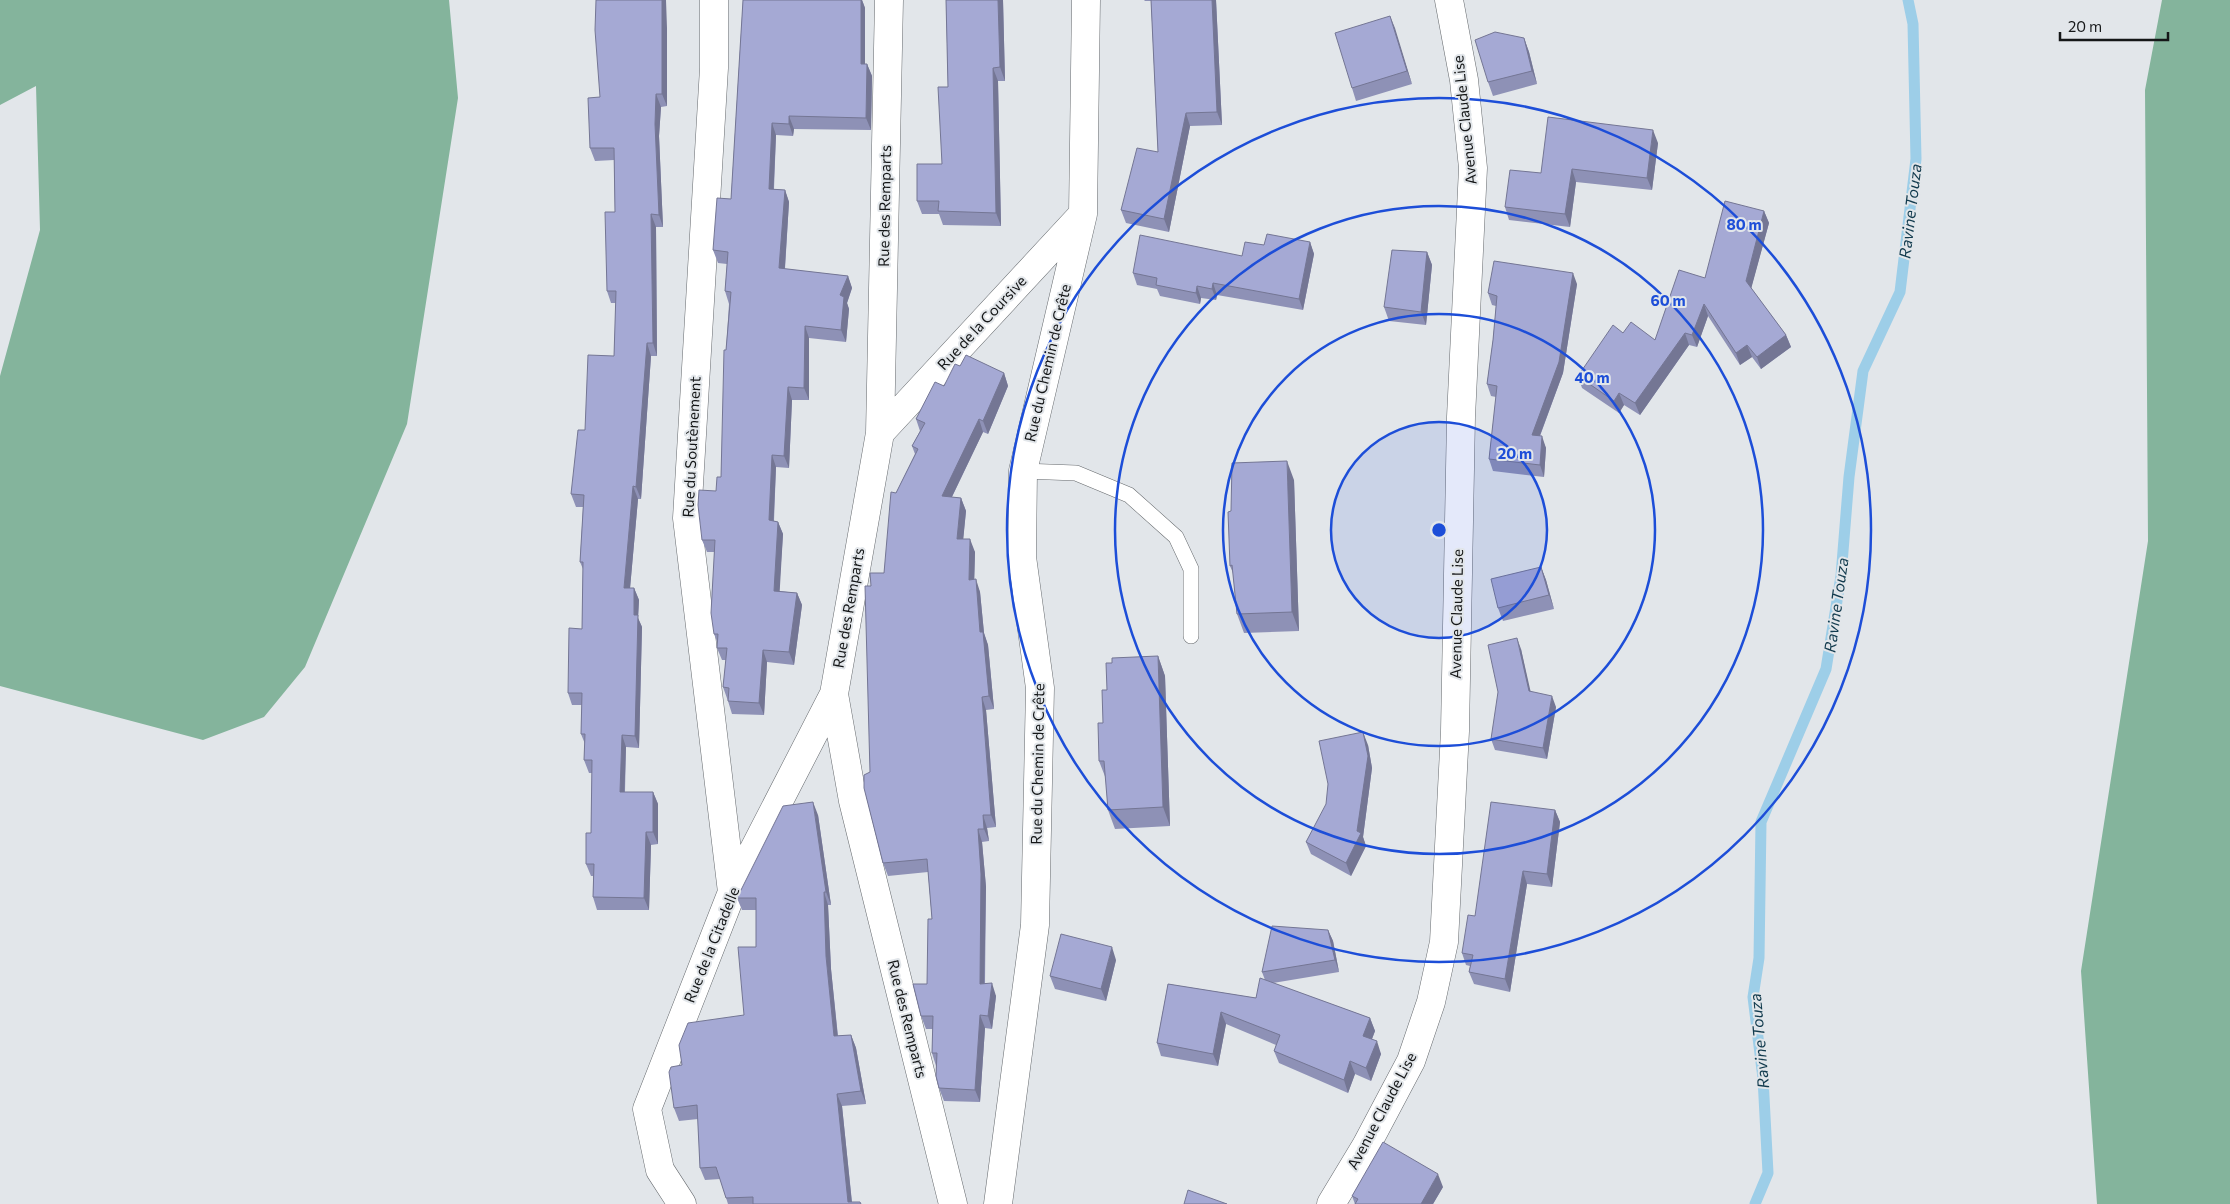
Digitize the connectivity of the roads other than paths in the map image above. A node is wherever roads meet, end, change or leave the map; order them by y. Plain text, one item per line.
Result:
1 (714, 0) edge
2 (889, 0) edge
3 (1086, 0) edge
4 (1449, 0) edge
5 (1083, 214) junction
6 (880, 433) junction
7 (1023, 471) junction
8 (1191, 636) dead end
9 (834, 694) junction
10 (732, 892) junction
11 (682, 1204) edge
12 (953, 1204) edge
13 (998, 1204) edge
14 (1331, 1204) edge

1 - 10 street, Rue du Soutènement
2 - 6 street, Rue des Remparts
3 - 5 street, Rue du Chemin de Crête
4 - 14 street, Avenue Claude Lise
5 - 6 street, Rue de la Coursive
5 - 7 street, Rue du Chemin de Crête
6 - 9 street, Rue des Remparts
7 - 8 lane
7 - 13 street, Rue du Chemin de Crête
9 - 10 street, Rue de la Citadelle
9 - 12 street, Rue des Remparts
10 - 11 street, Rue de la Citadelle

